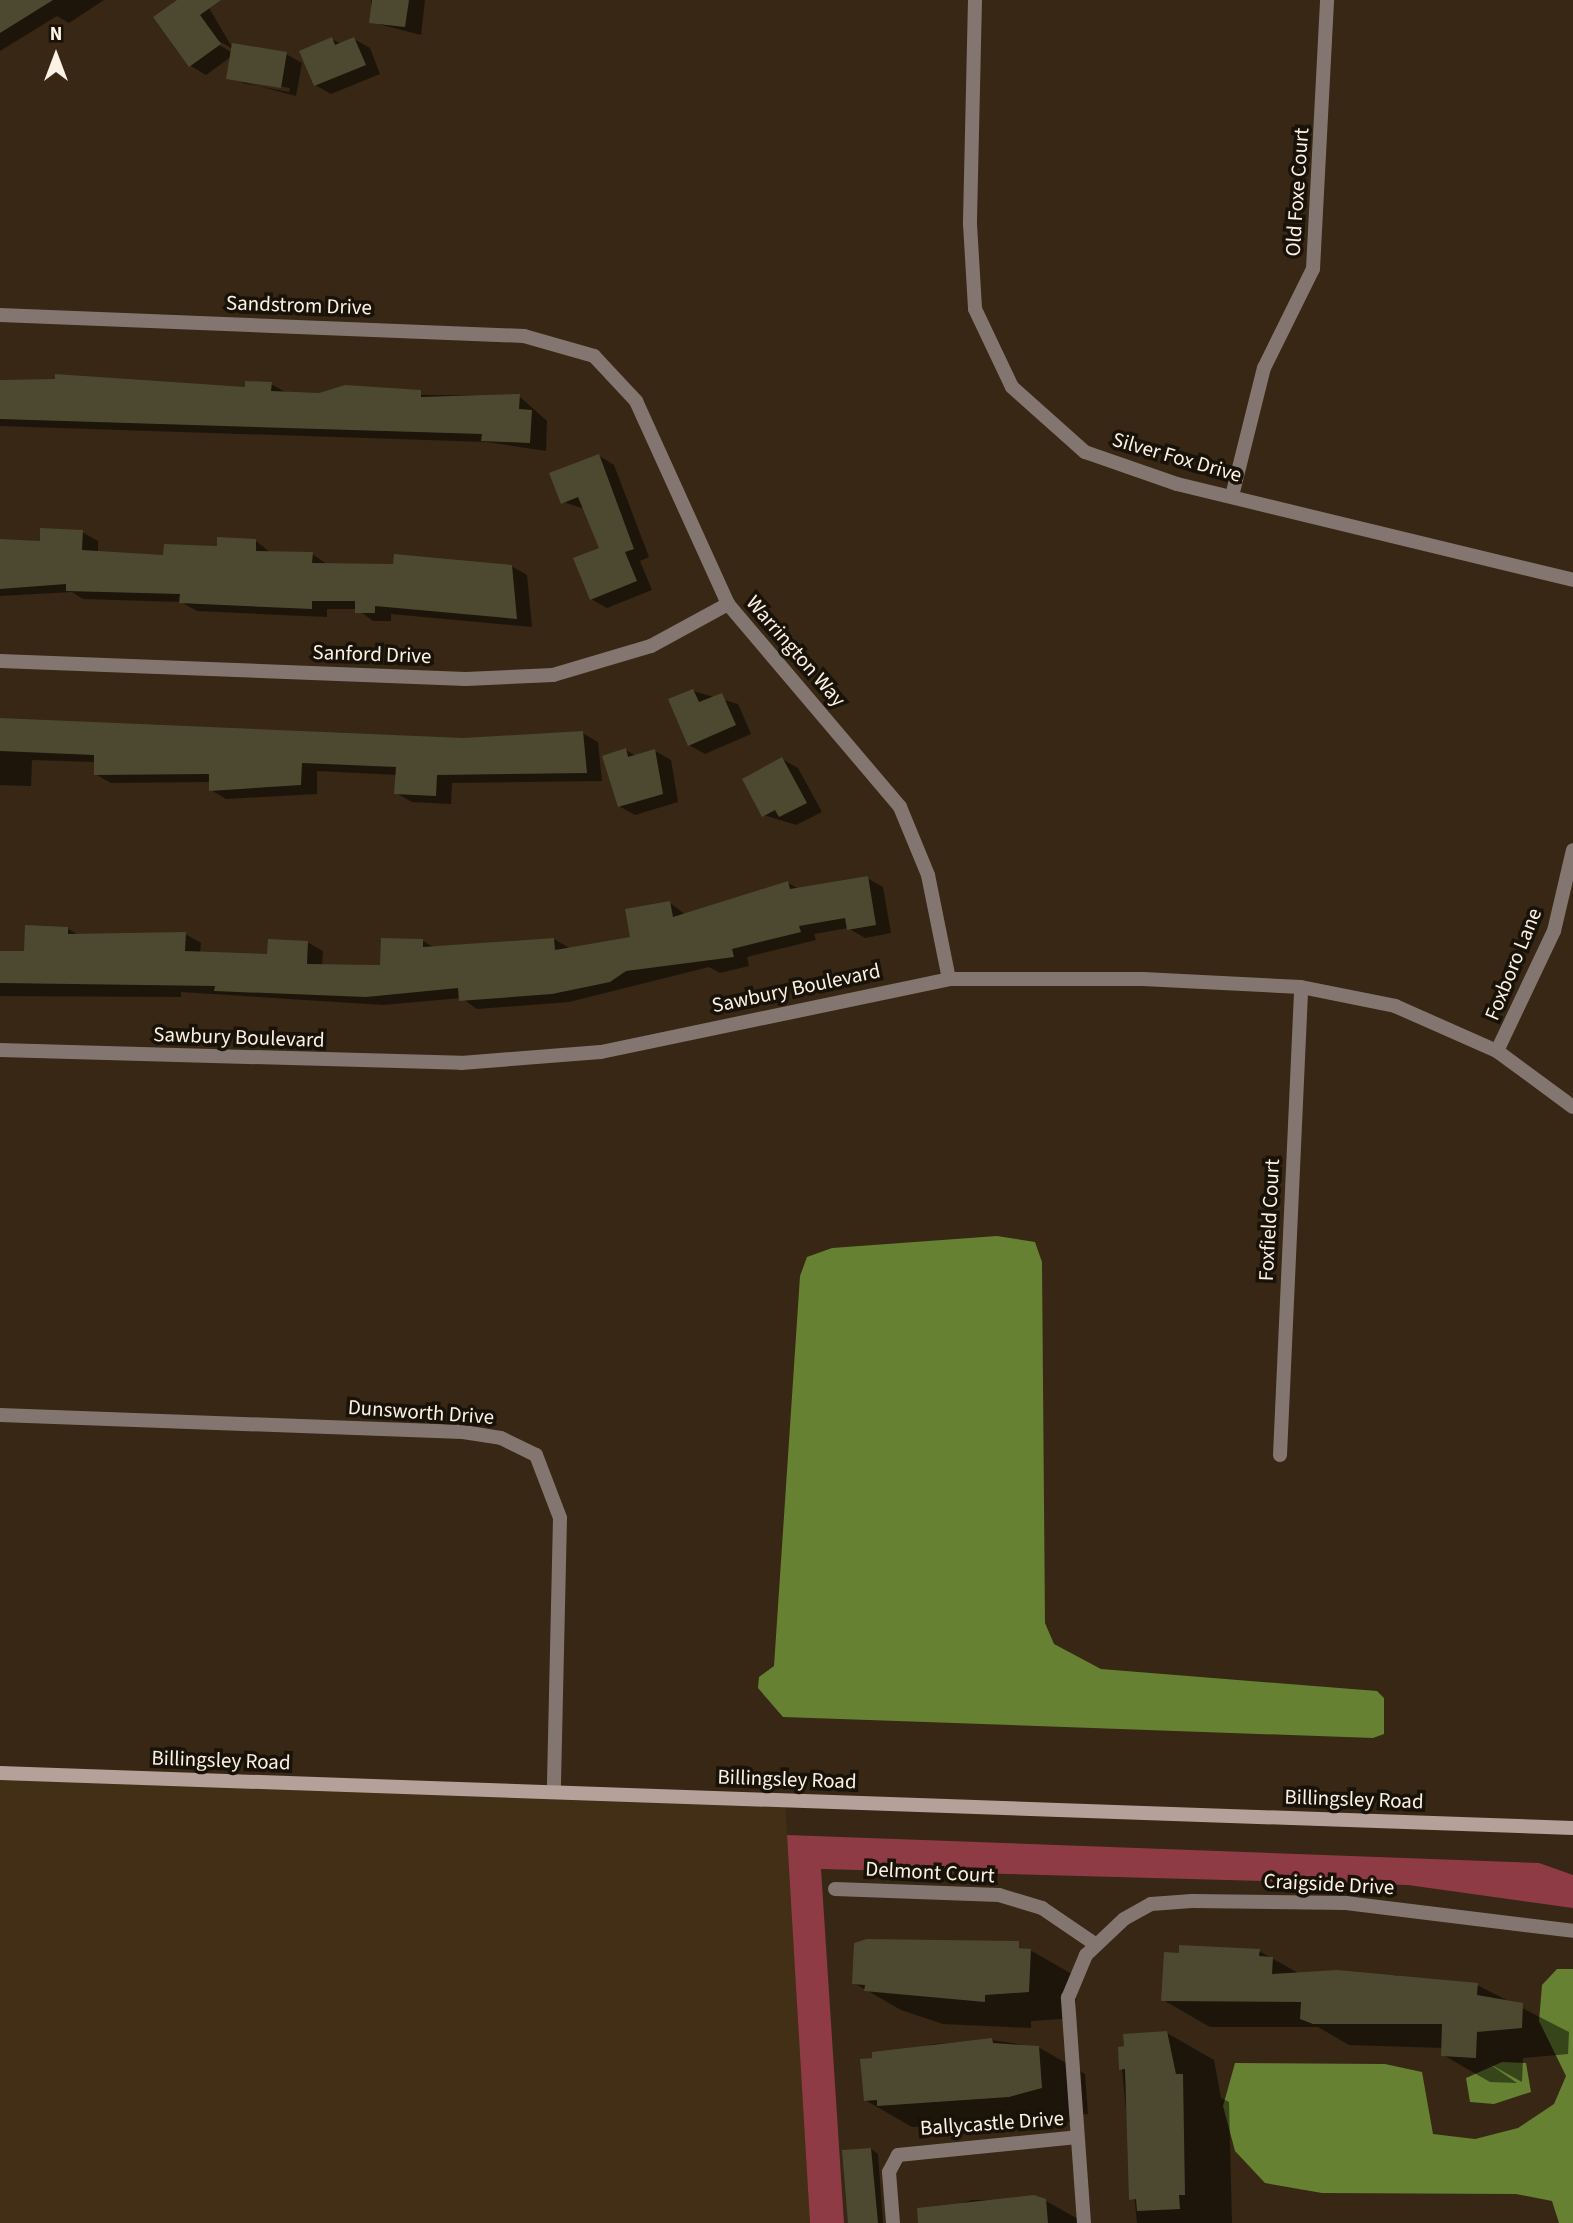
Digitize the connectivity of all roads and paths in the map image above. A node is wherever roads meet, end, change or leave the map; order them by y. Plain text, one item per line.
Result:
1 (975, 0) edge
2 (1327, 0) edge
3 (0, 314) edge
4 (594, 356) joint
5 (1232, 496) junction
6 (1573, 580) edge
7 (728, 604) junction
8 (0, 661) edge
9 (1573, 850) edge
10 (949, 979) junction
11 (1301, 987) junction
12 (0, 1050) edge
13 (1497, 1051) junction
14 (1573, 1107) edge
15 (0, 1415) edge
16 (1280, 1455) dead end
17 (0, 1773) edge
18 (554, 1792) junction
19 (1573, 1828) edge
20 (835, 1889) dead end
21 (1573, 1931) edge
22 (1095, 1944) junction
23 (1077, 2137) junction
24 (893, 2223) edge
25 (1084, 2223) edge

1 - 5 street, Silver Fox Drive
2 - 5 street, Old Foxe Court
3 - 4 street, Sandstrom Drive
4 - 7 street, Warrington Way
5 - 6 street, Silver Fox Drive
7 - 8 street, Sanford Drive
7 - 10 street, Warrington Way
9 - 13 street, Foxboro Lane
10 - 11 street, Sawbury Boulevard
10 - 12 street, Sawbury Boulevard
11 - 13 street, Sawbury Boulevard
11 - 16 street, Foxfield Court
13 - 14 street, Sawbury Boulevard
15 - 18 street, Dunsworth Drive
17 - 18 street, Billingsley Road
18 - 19 street, Billingsley Road
20 - 22 street, Delmont Court
21 - 22 street, Craigside Drive
22 - 23 street, Ballycastle Drive
23 - 24 street, Ballycastle Drive
23 - 25 street, Ballycastle Drive

